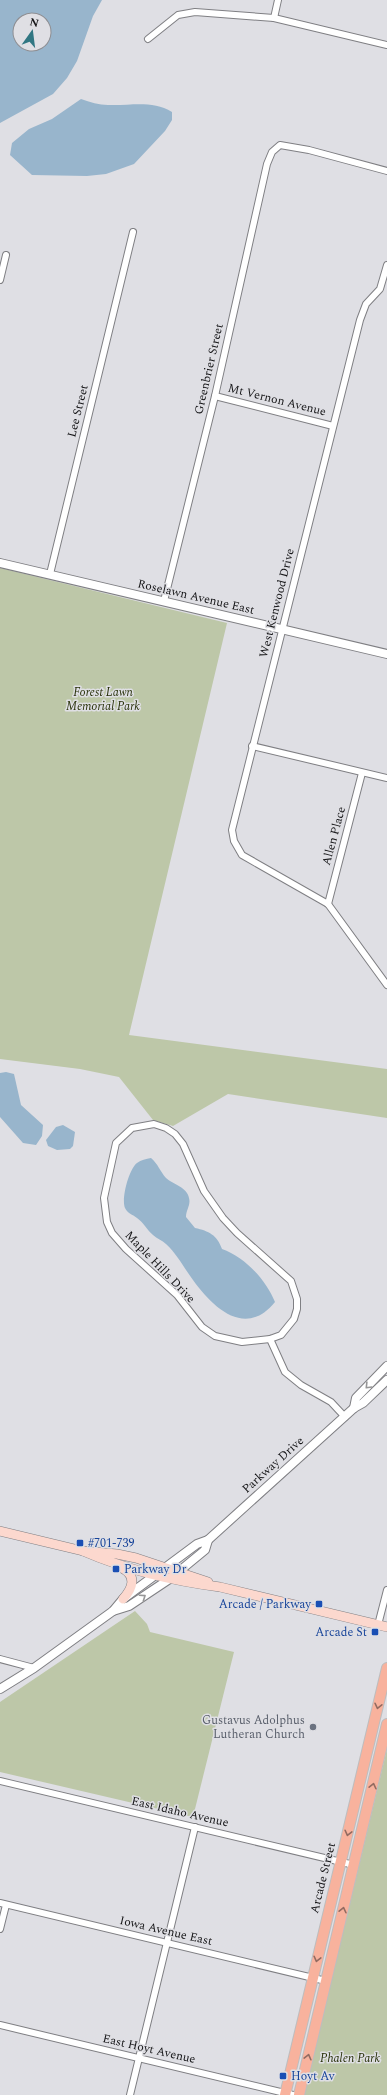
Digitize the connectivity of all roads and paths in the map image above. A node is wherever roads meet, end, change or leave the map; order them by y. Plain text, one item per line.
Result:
1 (278, 0) edge
2 (274, 18) junction
3 (148, 39) dead end
4 (387, 45) edge
5 (387, 172) edge
6 (133, 232) dead end
7 (6, 255) dead end
8 (387, 265) edge
9 (0, 280) edge
10 (215, 396) junction
11 (333, 426) junction
12 (0, 562) edge
13 (50, 574) junction
14 (164, 602) junction
15 (282, 629) junction
16 (387, 654) edge
17 (252, 746) junction
18 (362, 773) junction
19 (387, 778) edge
20 (328, 904) junction
21 (387, 985) edge
22 (270, 1339) junction
23 (387, 1366) edge
24 (387, 1380) edge
25 (354, 1408) junction
26 (345, 1417) junction
27 (0, 1531) edge
28 (208, 1540) junction
29 (83, 1551) junction
30 (115, 1565) junction
31 (167, 1568) junction
32 (179, 1572) junction
33 (157, 1575) junction
34 (171, 1578) junction
35 (220, 1586) junction
36 (387, 1590) edge
37 (123, 1599) junction
38 (113, 1611) junction
39 (382, 1626) edge
40 (0, 1660) edge
41 (34, 1668) junction
42 (387, 1668) edge
43 (0, 1689) edge
44 (387, 1724) edge
45 (0, 1781) edge
46 (195, 1827) junction
47 (341, 1862) junction
48 (354, 1865) junction
49 (3, 1904) edge
50 (0, 1929) edge
51 (168, 1943) junction
52 (313, 1977) junction
53 (326, 1981) junction
54 (0, 2025) edge
55 (140, 2058) junction
56 (288, 2094) edge
57 (130, 2095) edge
58 (299, 2095) edge

1 - 2 street
2 - 3 street
2 - 4 street
5 - 10 street, Greenbrier Street
6 - 13 street, Lee Street
7 - 9 street
8 - 11 street, West Kenwood Drive
10 - 11 street, Mt Vernon Avenue
10 - 14 street, Greenbrier Street
11 - 15 street, West Kenwood Drive
12 - 13 street, Roselawn Avenue East
13 - 14 street, Roselawn Avenue East
14 - 15 street, Roselawn Avenue East
15 - 16 street, Roselawn Avenue East
15 - 17 street, West Kenwood Drive
17 - 18 street
17 - 20 street, West Kenwood Drive
18 - 19 street
18 - 20 street, Allen Place
20 - 21 street
22 - 22 street, Maple Hills Drive
22 - 26 street
23 -> 25 street, Parkway Drive
24 - 25 street, Parkway Drive
25 - 26 street, Parkway Drive
26 - 28 street, Parkway Drive
27 - 29 main road
28 - 31 street, Parkway Drive
28 - 32 street, Parkway Drive
29 - 30 main road
29 - 31 main road
30 - 33 main road
30 - 37 main road
31 - 32 main road
31 - 33 street, Parkway Drive
32 - 34 street, Parkway Drive
32 - 35 main road
33 - 34 main road
33 - 37 street, Parkway Drive
34 - 35 main road
38 -> 34 street, Parkway Drive
35 - 39 main road
36 - 39 street
37 - 38 street, Parkway Drive
38 - 41 street, Parkway Drive
40 - 41 street
41 - 43 street, Parkway Drive
42 -> 47 main road, Arcade Street
48 -> 44 main road
45 - 46 street, East Idaho Avenue
46 - 47 street, East Idaho Avenue
46 - 51 street
47 - 48 street, East Idaho Avenue
47 -> 52 main road, Arcade Street
53 -> 48 main road
49 - 50 street
49 - 51 street, Iowa Avenue East
51 - 52 street, Iowa Avenue East
51 - 55 street
52 - 53 street, Iowa Avenue East
52 - 56 main road, Arcade Street
58 -> 53 main road
54 - 55 street, East Hoyt Avenue
55 - 56 street, East Hoyt Avenue
55 - 57 street

